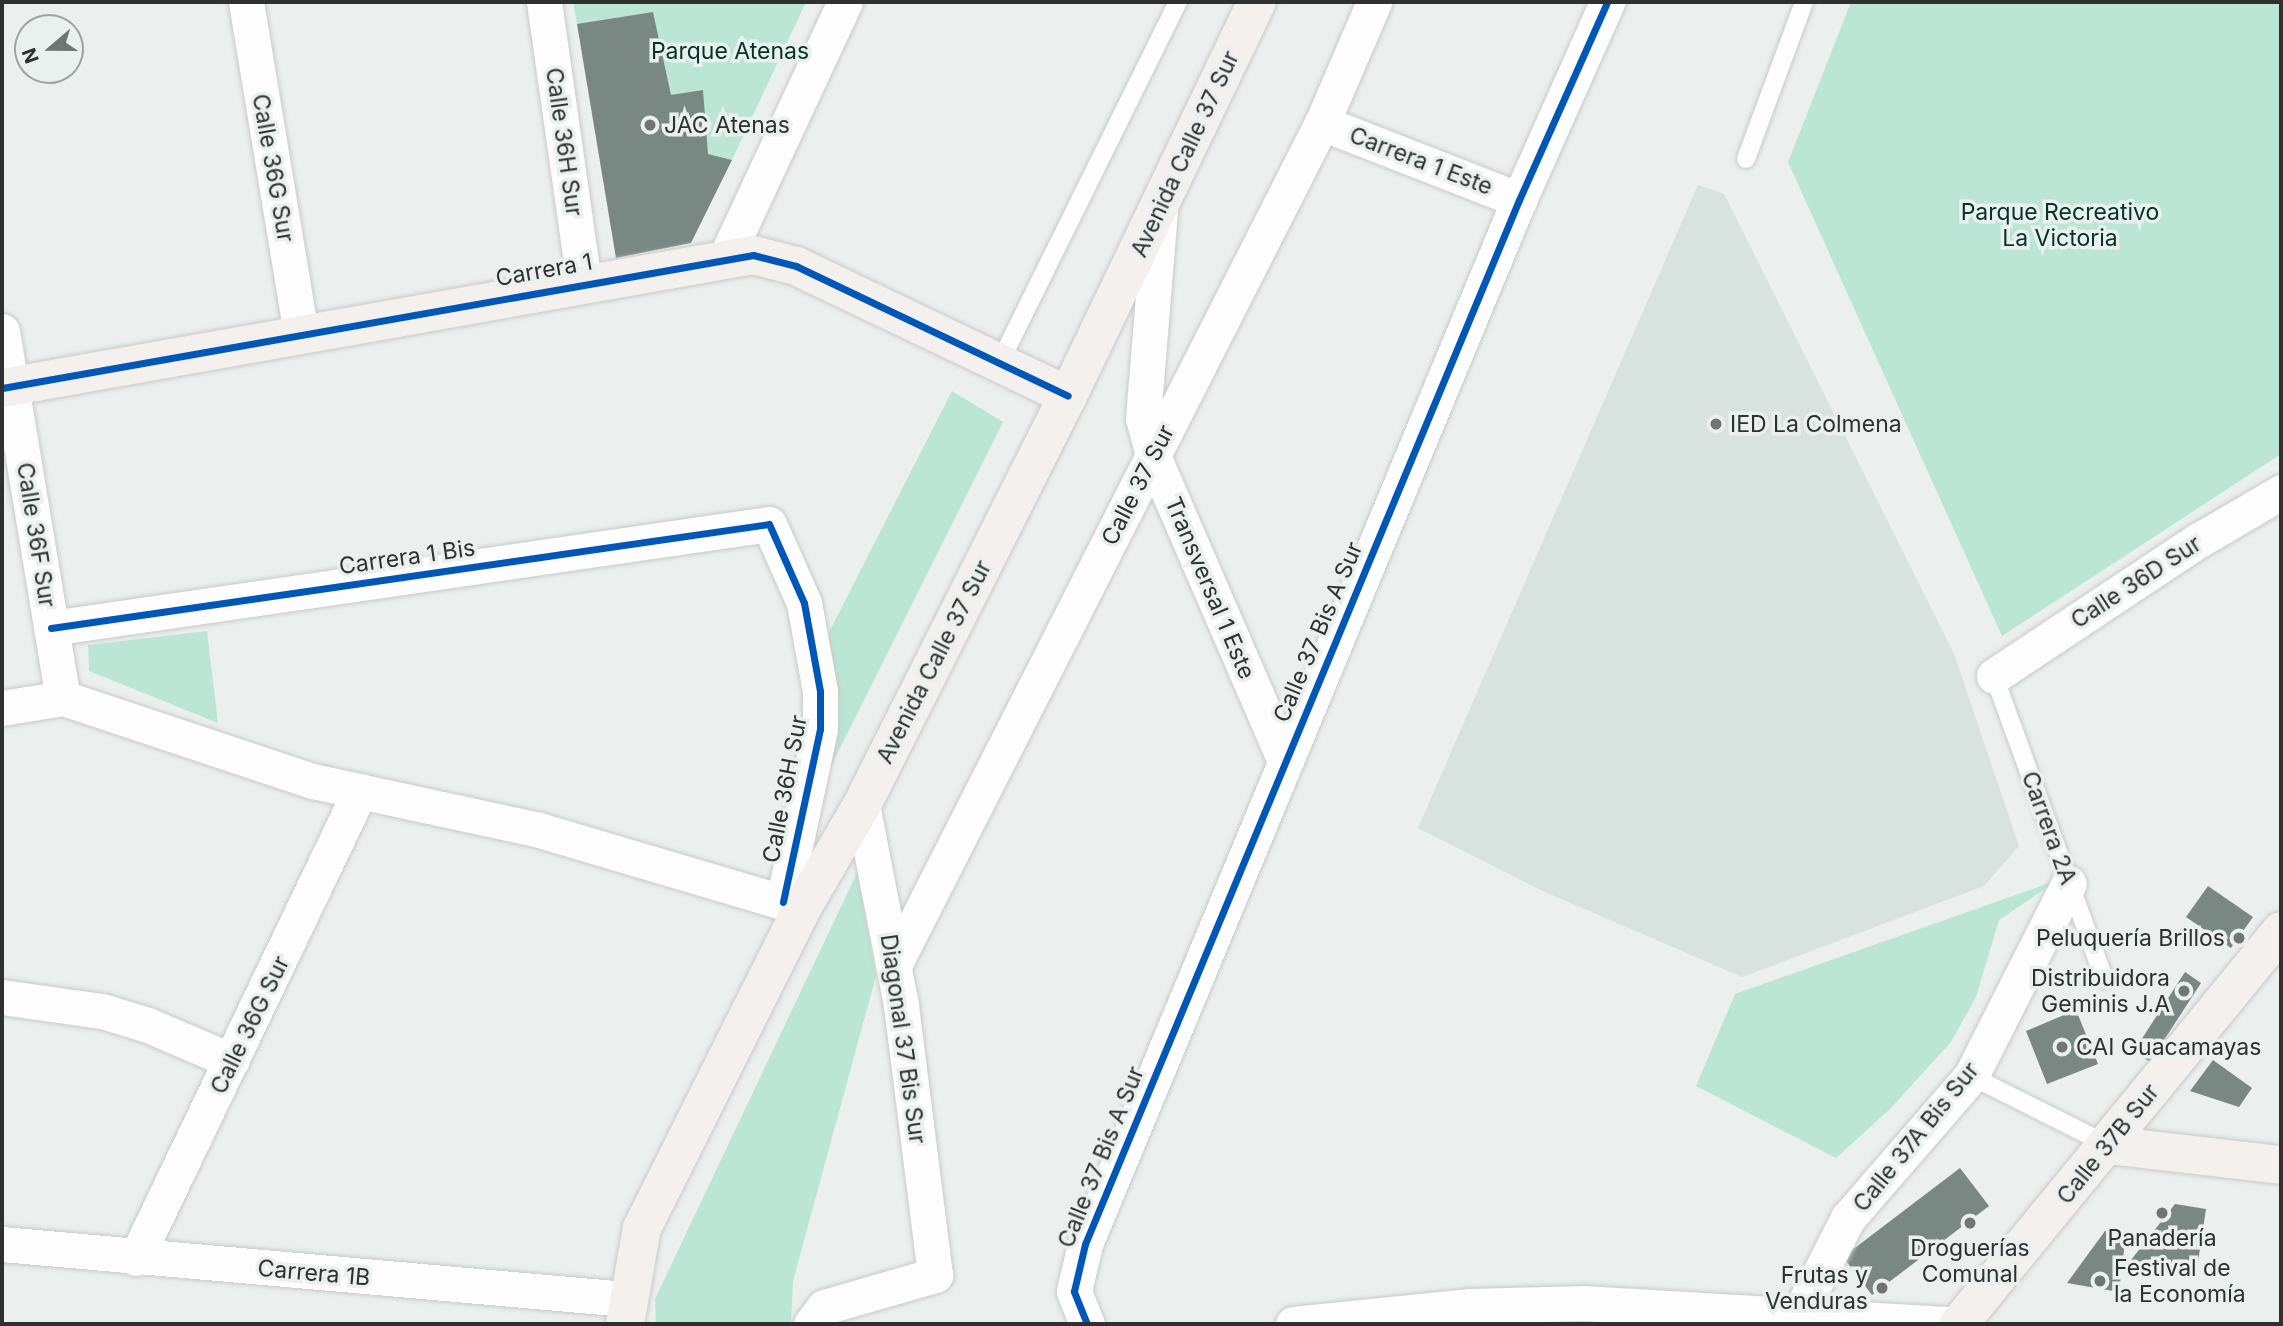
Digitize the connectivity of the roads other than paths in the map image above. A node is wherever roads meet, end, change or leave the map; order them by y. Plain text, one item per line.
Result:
1 (246, 2) edge
2 (544, 2) edge
3 (845, 2) edge
4 (1178, 2) edge
5 (1257, 2) edge
6 (1374, 2) edge
7 (1606, 2) edge
8 (1804, 2) edge
9 (1322, 123) junction
10 (1746, 159) dead end
11 (1519, 200) junction
12 (1161, 204) junction
13 (726, 257) junction
14 (584, 282) junction
15 (2, 331) edge
16 (301, 334) junction
17 (1000, 362) junction
18 (6, 388) edge
19 (1069, 396) junction
20 (1153, 456) junction
21 (2281, 492) edge
22 (769, 524) joint
23 (51, 628) junction
24 (1994, 676) joint
25 (63, 698) junction
26 (2, 708) edge
27 (1285, 761) junction
28 (360, 791) junction
29 (862, 805) junction
30 (2069, 883) junction
31 (792, 905) junction
32 (2281, 930) edge
33 (894, 965) junction
34 (2104, 979) dead end
35 (2, 997) edge
36 (232, 1061) junction
37 (1971, 1076) junction
38 (2108, 1145) junction
39 (2281, 1165) edge
40 (2, 1244) edge
41 (136, 1258) junction
42 (626, 1312) edge
43 (1799, 1314) junction
44 (811, 1324) edge
45 (1087, 1324) edge
46 (1293, 1324) edge
47 (1951, 1324) edge
48 (1959, 1324) edge

1 - 16 street, Calle 36G Sur
2 - 14 street, Calle 36H Sur
3 - 13 street
4 - 17 lane
5 - 12 main road, Avenida Calle 37 Sur
6 - 9 street, Calle 37 Sur
7 - 11 street, Calle 37 Bis A Sur
8 - 10 lane
9 - 11 street, Carrera 1 Este
9 - 20 street, Calle 37 Sur
11 - 27 street, Calle 37 Bis A Sur
12 - 19 main road, Avenida Calle 37 Sur
12 - 20 street, Transversal 1 Este
13 - 14 main road, Carrera 1
13 - 17 main road, Carrera 1
14 - 16 main road, Carrera 1
15 - 18 street, Calle 36F Sur
16 - 18 main road, Carrera 1
17 - 19 main road, Carrera 1
18 - 23 street, Calle 36F Sur
19 - 29 main road, Avenida Calle 37 Sur
20 - 27 street, Transversal 1 Este
20 - 33 street, Calle 37 Sur
21 - 24 street, Calle 36D Sur
22 - 23 street, Carrera 1 Bis
22 - 31 street, Calle 36H Sur
23 - 25 street, Calle 36F Sur
24 - 30 lane, Carrera 2A
25 - 26 street
25 - 28 street
27 - 45 street, Calle 37 Bis A Sur
28 - 31 street
28 - 36 street, Calle 36G Sur
29 - 31 main road, Avenida Calle 37 Sur
29 - 33 street, Diagonal 37 Bis Sur
30 - 34 lane, Carrera 2A
30 - 37 street, Calle 37A Bis Sur
31 - 42 main road, Avenida Calle 37 Sur
32 - 38 main road, Calle 37B Sur
33 - 44 street, Diagonal 37 Bis Sur
35 - 36 street
36 - 41 street, Calle 36G Sur
37 - 38 lane
37 - 43 street, Calle 37A Bis Sur
38 - 39 main road
38 - 48 main road, Calle 37B Sur
40 - 41 street, Carrera 1B
41 - 42 street, Carrera 1B
43 - 46 street
43 - 47 street

